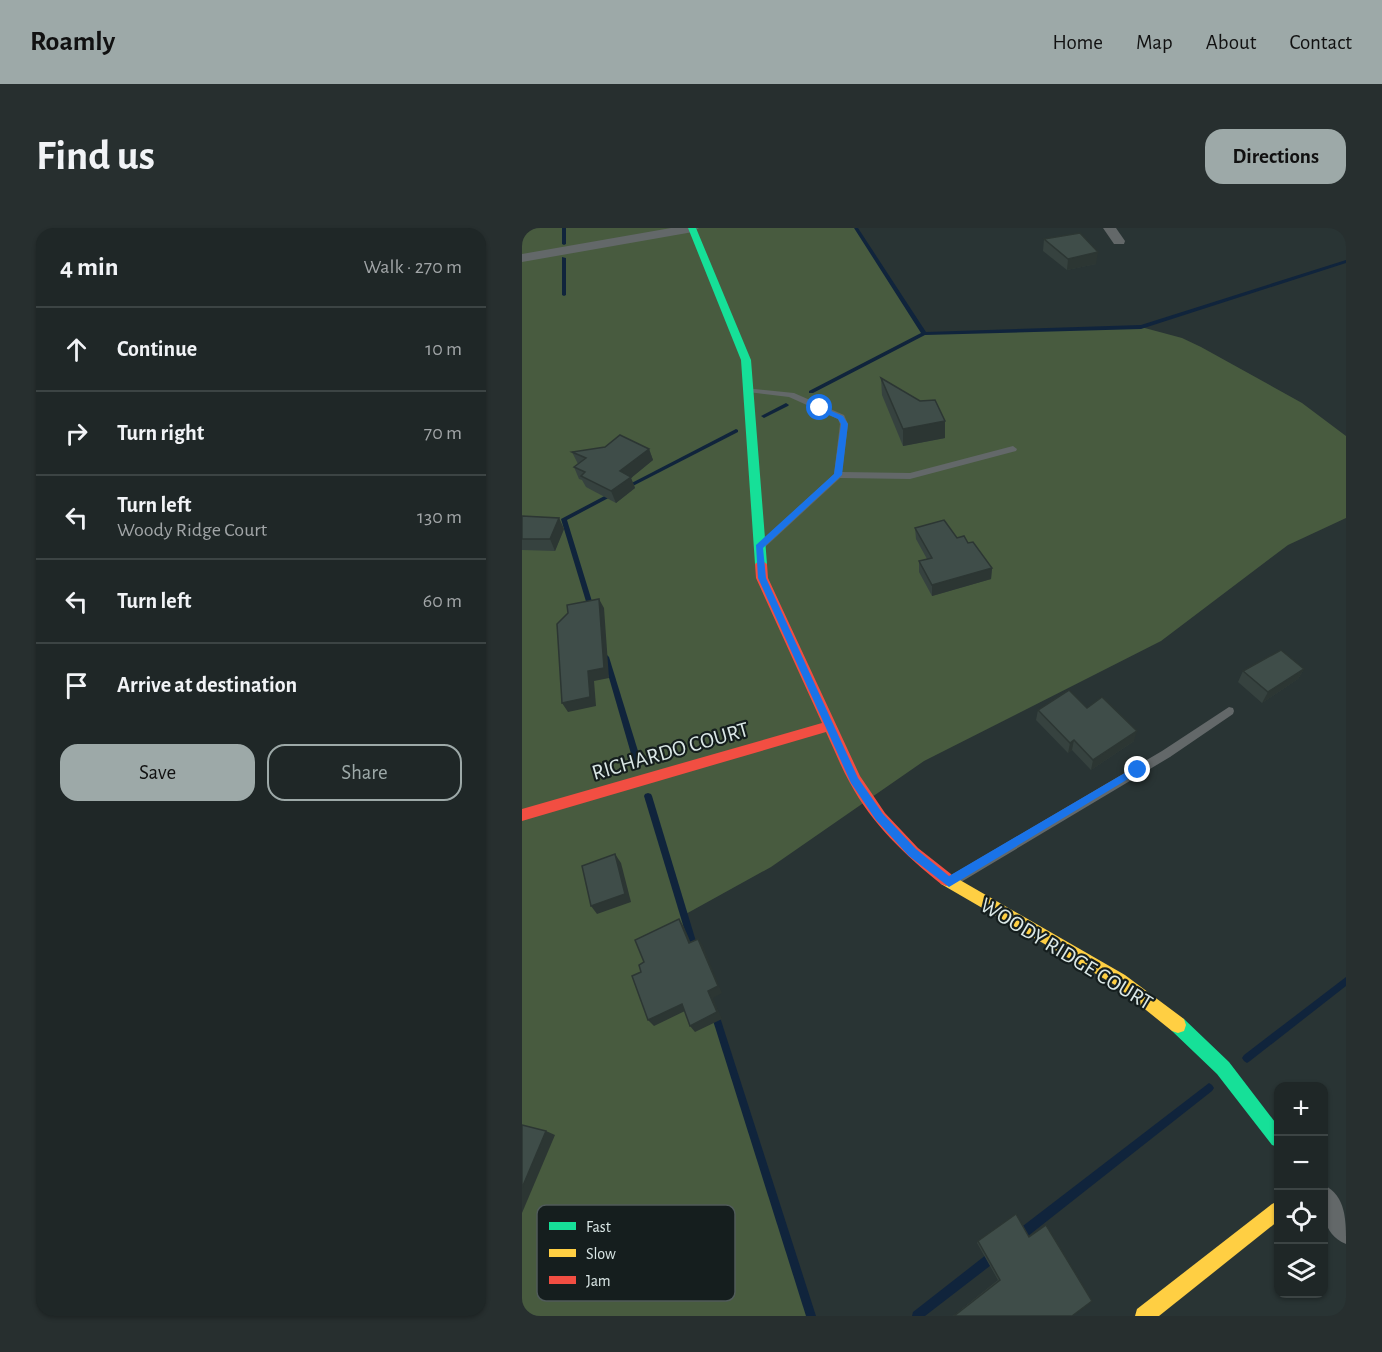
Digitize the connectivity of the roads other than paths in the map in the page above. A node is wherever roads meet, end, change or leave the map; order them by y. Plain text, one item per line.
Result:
1 (693, 228) edge
2 (1109, 228) edge
3 (1119, 241) dead end
4 (522, 258) edge
5 (748, 390) junction
6 (1013, 449) dead end
7 (838, 475) junction
8 (759, 547) junction
9 (1229, 711) dead end
10 (829, 726) junction
11 (522, 815) edge
12 (949, 882) junction
13 (1276, 1136) edge
14 (1328, 1206) edge
15 (1274, 1213) edge
16 (1346, 1230) edge
17 (1144, 1316) edge

1 - 4 street
1 - 5 street, WOODY RIDGE COURT
2 - 3 street
5 - 7 lane
5 - 8 street, WOODY RIDGE COURT
6 - 7 lane
7 - 8 lane
8 - 10 street, WOODY RIDGE COURT
9 - 12 lane
10 - 11 street, RICHARDO COURT
10 - 12 street, WOODY RIDGE COURT
12 - 13 street, WOODY RIDGE COURT
14 - 16 street
15 - 17 street

